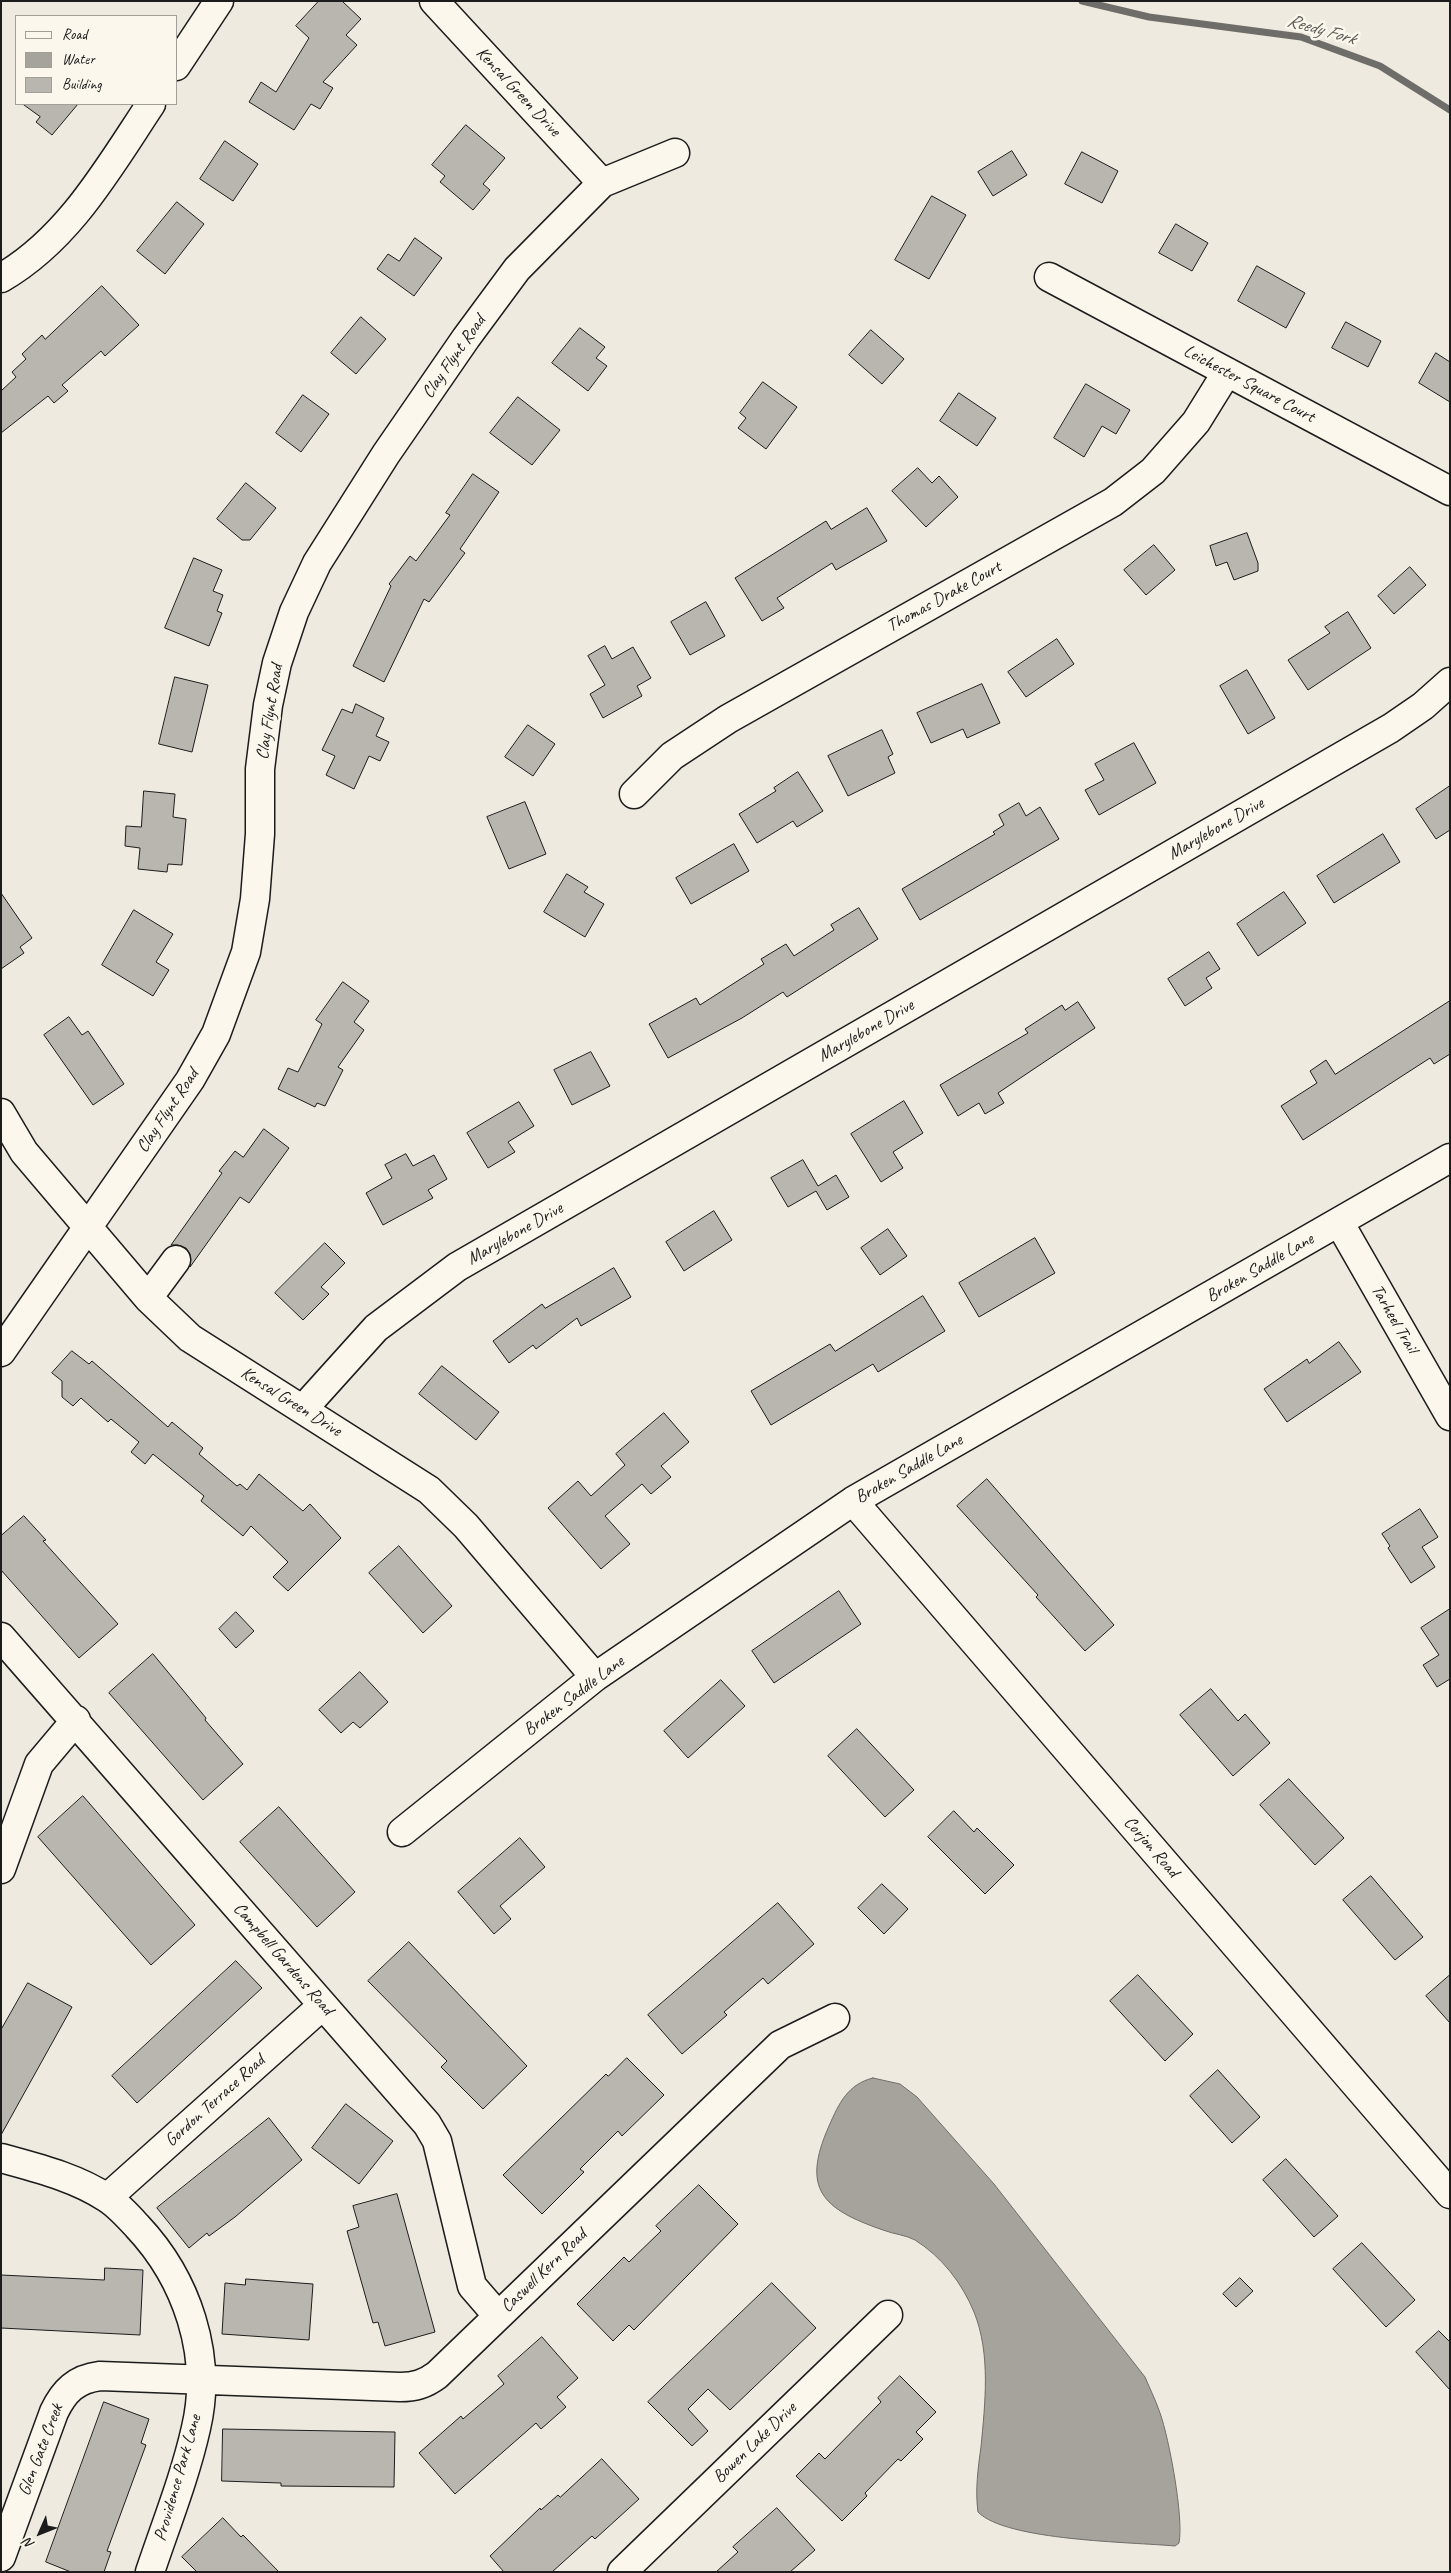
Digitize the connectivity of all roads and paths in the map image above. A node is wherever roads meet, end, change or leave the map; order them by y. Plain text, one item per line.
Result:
1 (219, 1) edge
2 (434, 1) edge
3 (178, 63) edge
4 (150, 105) edge
5 (675, 153) dead end
6 (602, 183) junction
7 (1049, 277) dead end
8 (1, 278) edge
9 (1227, 372) junction
10 (1450, 491) edge
11 (1450, 682) edge
12 (634, 794) dead end
13 (1, 1113) edge
14 (1450, 1158) edge
15 (1339, 1222) junction
16 (88, 1227) junction
17 (176, 1260) dead end
18 (148, 1298) junction
19 (1, 1352) edge
20 (303, 1408) junction
21 (1450, 1416) edge
22 (853, 1501) junction
23 (1, 1637) edge
24 (595, 1677) junction
25 (76, 1720) junction
26 (402, 1832) dead end
27 (1, 1869) edge
28 (324, 2005) junction
29 (835, 2018) dead end
30 (1, 2158) edge
31 (1450, 2194) edge
32 (107, 2198) junction
33 (888, 2315) dead end
34 (498, 2316) junction
35 (201, 2379) junction
36 (1, 2556) edge
37 (150, 2572) edge
38 (622, 2572) edge

1 - 3 street
2 - 6 street, Kensal Green Drive
4 - 8 street
5 - 6 street, Clay Flynt Road
6 - 16 street, Clay Flynt Road
7 - 9 street, Leichester Square Court
9 - 10 street, Leichester Square Court
9 - 12 street, Thomas Drake Court
11 - 20 street, Marylebone Drive
13 - 16 street, Kensal Green Drive
14 - 15 street, Broken Saddle Lane
15 - 21 street, Tarheel Trail
15 - 22 street, Broken Saddle Lane
16 - 18 street, Kensal Green Drive
16 - 19 street, Clay Flynt Road
17 - 18 street
18 - 20 street, Kensal Green Drive
20 - 24 street, Kensal Green Drive
22 - 24 street, Broken Saddle Lane
22 - 31 street, Corjon Road
23 - 25 street, Campbell Gardens Road
24 - 26 street, Broken Saddle Lane
25 - 27 street
25 - 28 street, Campbell Gardens Road
28 - 32 street, Gordon Terrace Road
28 - 34 street, Campbell Gardens Road
29 - 34 street, Caswell Kern Road
30 - 32 street, Providence Park Lane
32 - 35 street, Providence Park Lane
33 - 38 street, Bowen Lake Drive
34 - 35 street, Caswell Kern Road
35 - 36 street, Glen Gate Creek
35 - 37 street, Providence Park Lane

